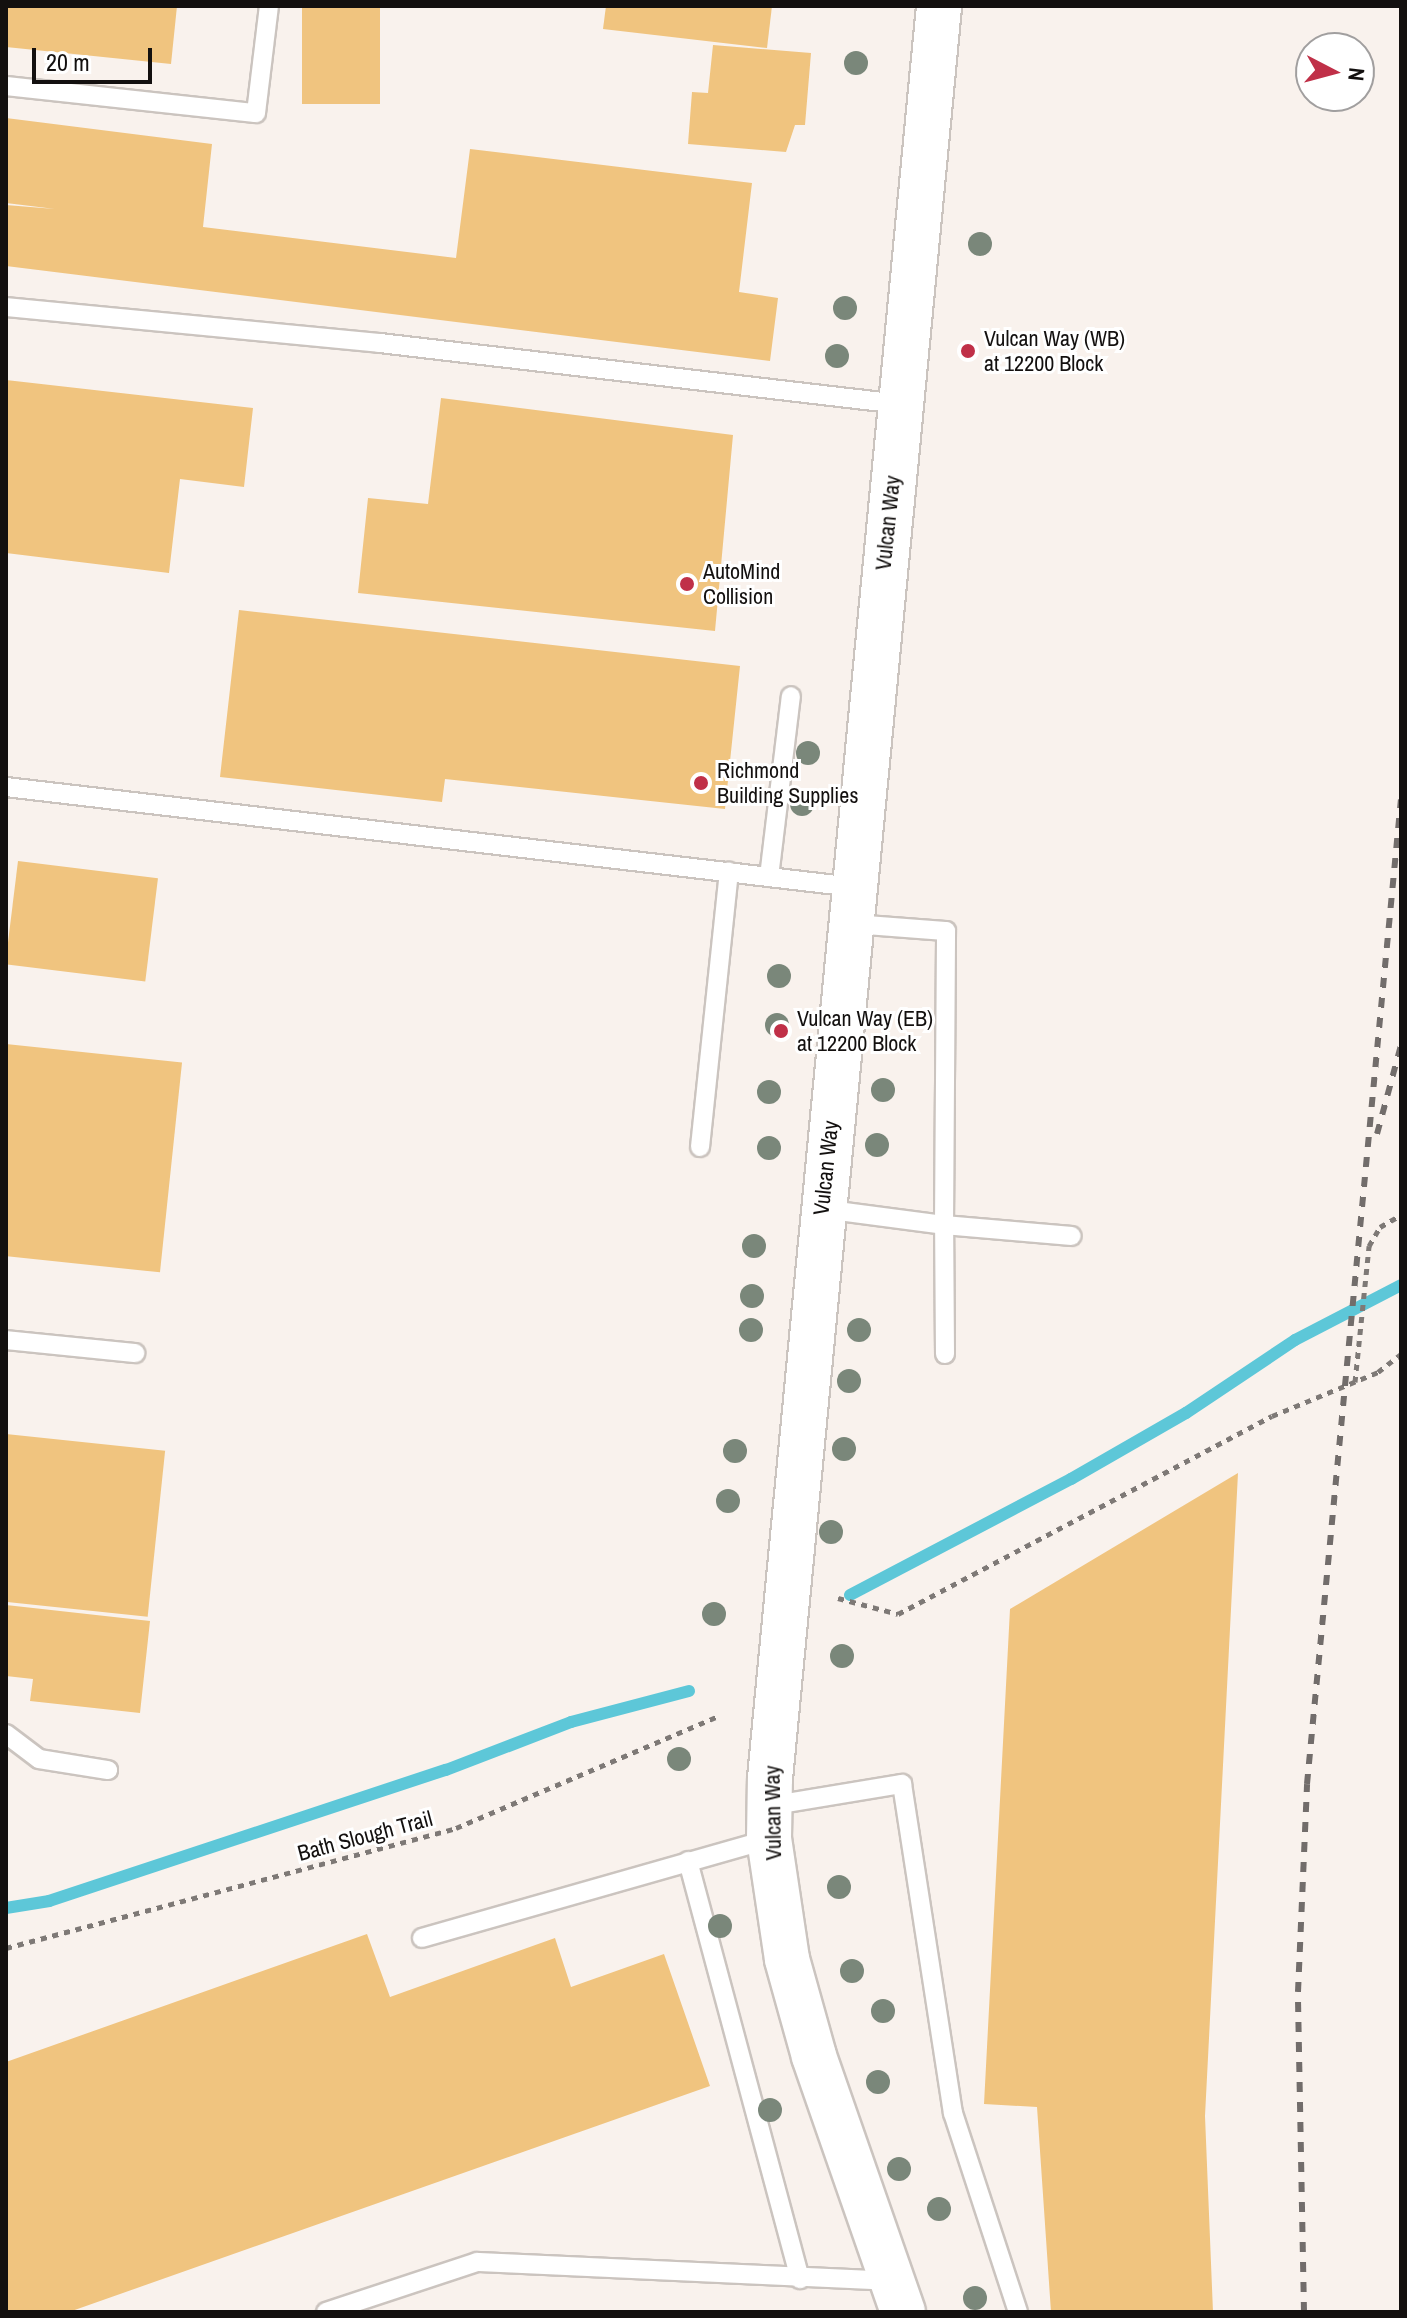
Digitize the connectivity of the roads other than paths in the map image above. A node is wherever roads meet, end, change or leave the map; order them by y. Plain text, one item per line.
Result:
1 (269, 6) edge
2 (939, 6) edge
3 (6, 86) edge
4 (6, 307) edge
5 (899, 404) junction
6 (791, 696) dead end
7 (6, 787) edge
8 (729, 872) junction
9 (769, 877) junction
10 (851, 905) junction
11 (700, 1147) dead end
12 (821, 1208) junction
13 (944, 1225) junction
14 (1072, 1236) dead end
15 (6, 1340) edge
16 (135, 1353) dead end
17 (945, 1354) dead end
18 (6, 1734) edge
19 (108, 1770) dead end
20 (769, 1823) junction
21 (688, 1861) junction
22 (422, 1938) dead end
23 (800, 2279) junction
24 (898, 2297) edge
25 (326, 2312) edge
26 (1018, 2312) edge

1 - 3 lane
2 - 5 street, Vulcan Way
4 - 5 lane
5 - 10 street, Vulcan Way
6 - 9 lane
7 - 8 lane
8 - 9 lane
8 - 11 lane
9 - 10 lane
10 - 12 street, Vulcan Way
10 - 13 lane
12 - 13 lane
12 - 20 street, Vulcan Way
13 - 14 lane
13 - 17 lane
15 - 16 lane
18 - 19 lane
20 - 21 lane
20 - 24 street, Vulcan Way
20 - 26 lane
21 - 22 lane
21 - 23 lane
23 - 24 lane
23 - 25 lane

